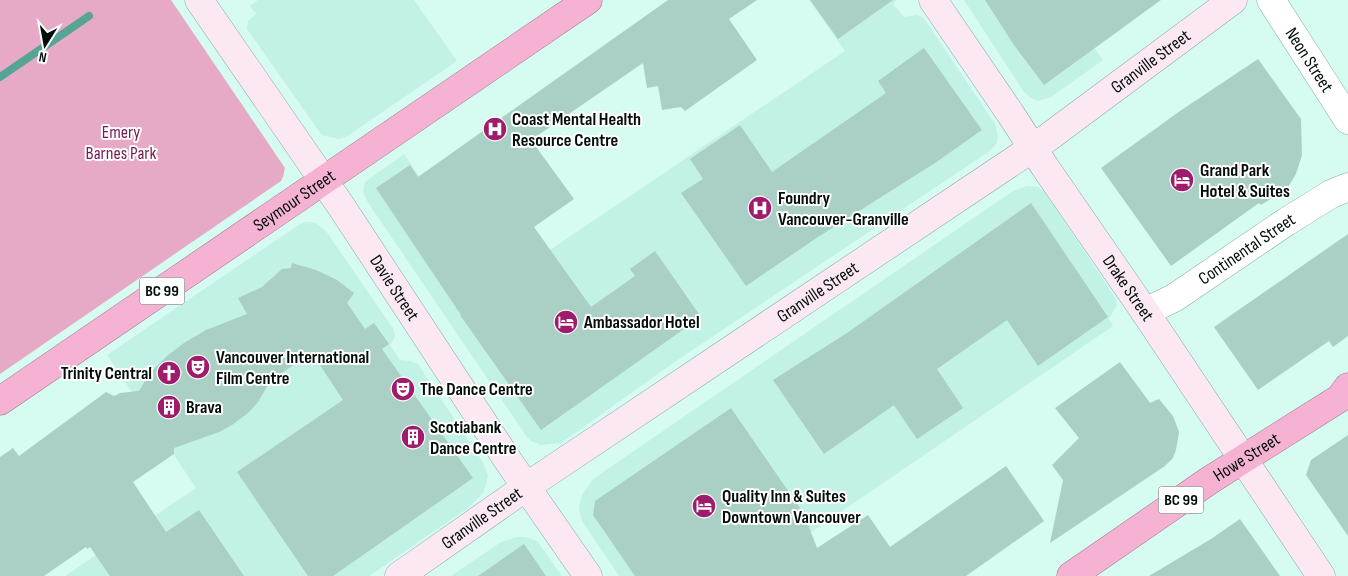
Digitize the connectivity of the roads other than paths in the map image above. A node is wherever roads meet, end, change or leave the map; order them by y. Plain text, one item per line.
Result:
1 (200, 0) edge
2 (588, 0) edge
3 (933, 0) edge
4 (1233, 0) edge
5 (1271, 0) edge
6 (1348, 120) edge
7 (1033, 148) junction
8 (323, 180) junction
9 (1348, 187) edge
10 (1145, 312) junction
11 (1345, 394) edge
12 (0, 401) edge
13 (1243, 459) junction
14 (526, 487) junction
15 (399, 576) edge
16 (588, 576) edge
17 (1071, 576) edge
18 (1321, 576) edge

1 - 8 main road, Davie Street
2 - 8 highway, Seymour Street / BC 99
3 - 7 main road, Drake Street
4 - 7 main road, Granville Street
5 - 6 street, Neon Street
7 - 10 main road, Drake Street
7 - 14 main road, Granville Street
8 - 12 highway, Seymour Street / BC 99
8 - 14 main road, Davie Street
9 - 10 street, Continental Street
10 - 13 main road, Drake Street
11 - 13 highway, Howe Street / BC 99
13 - 17 highway, Howe Street / BC 99
13 - 18 main road, Drake Street
14 - 15 main road, Granville Street
14 - 16 main road, Davie Street

